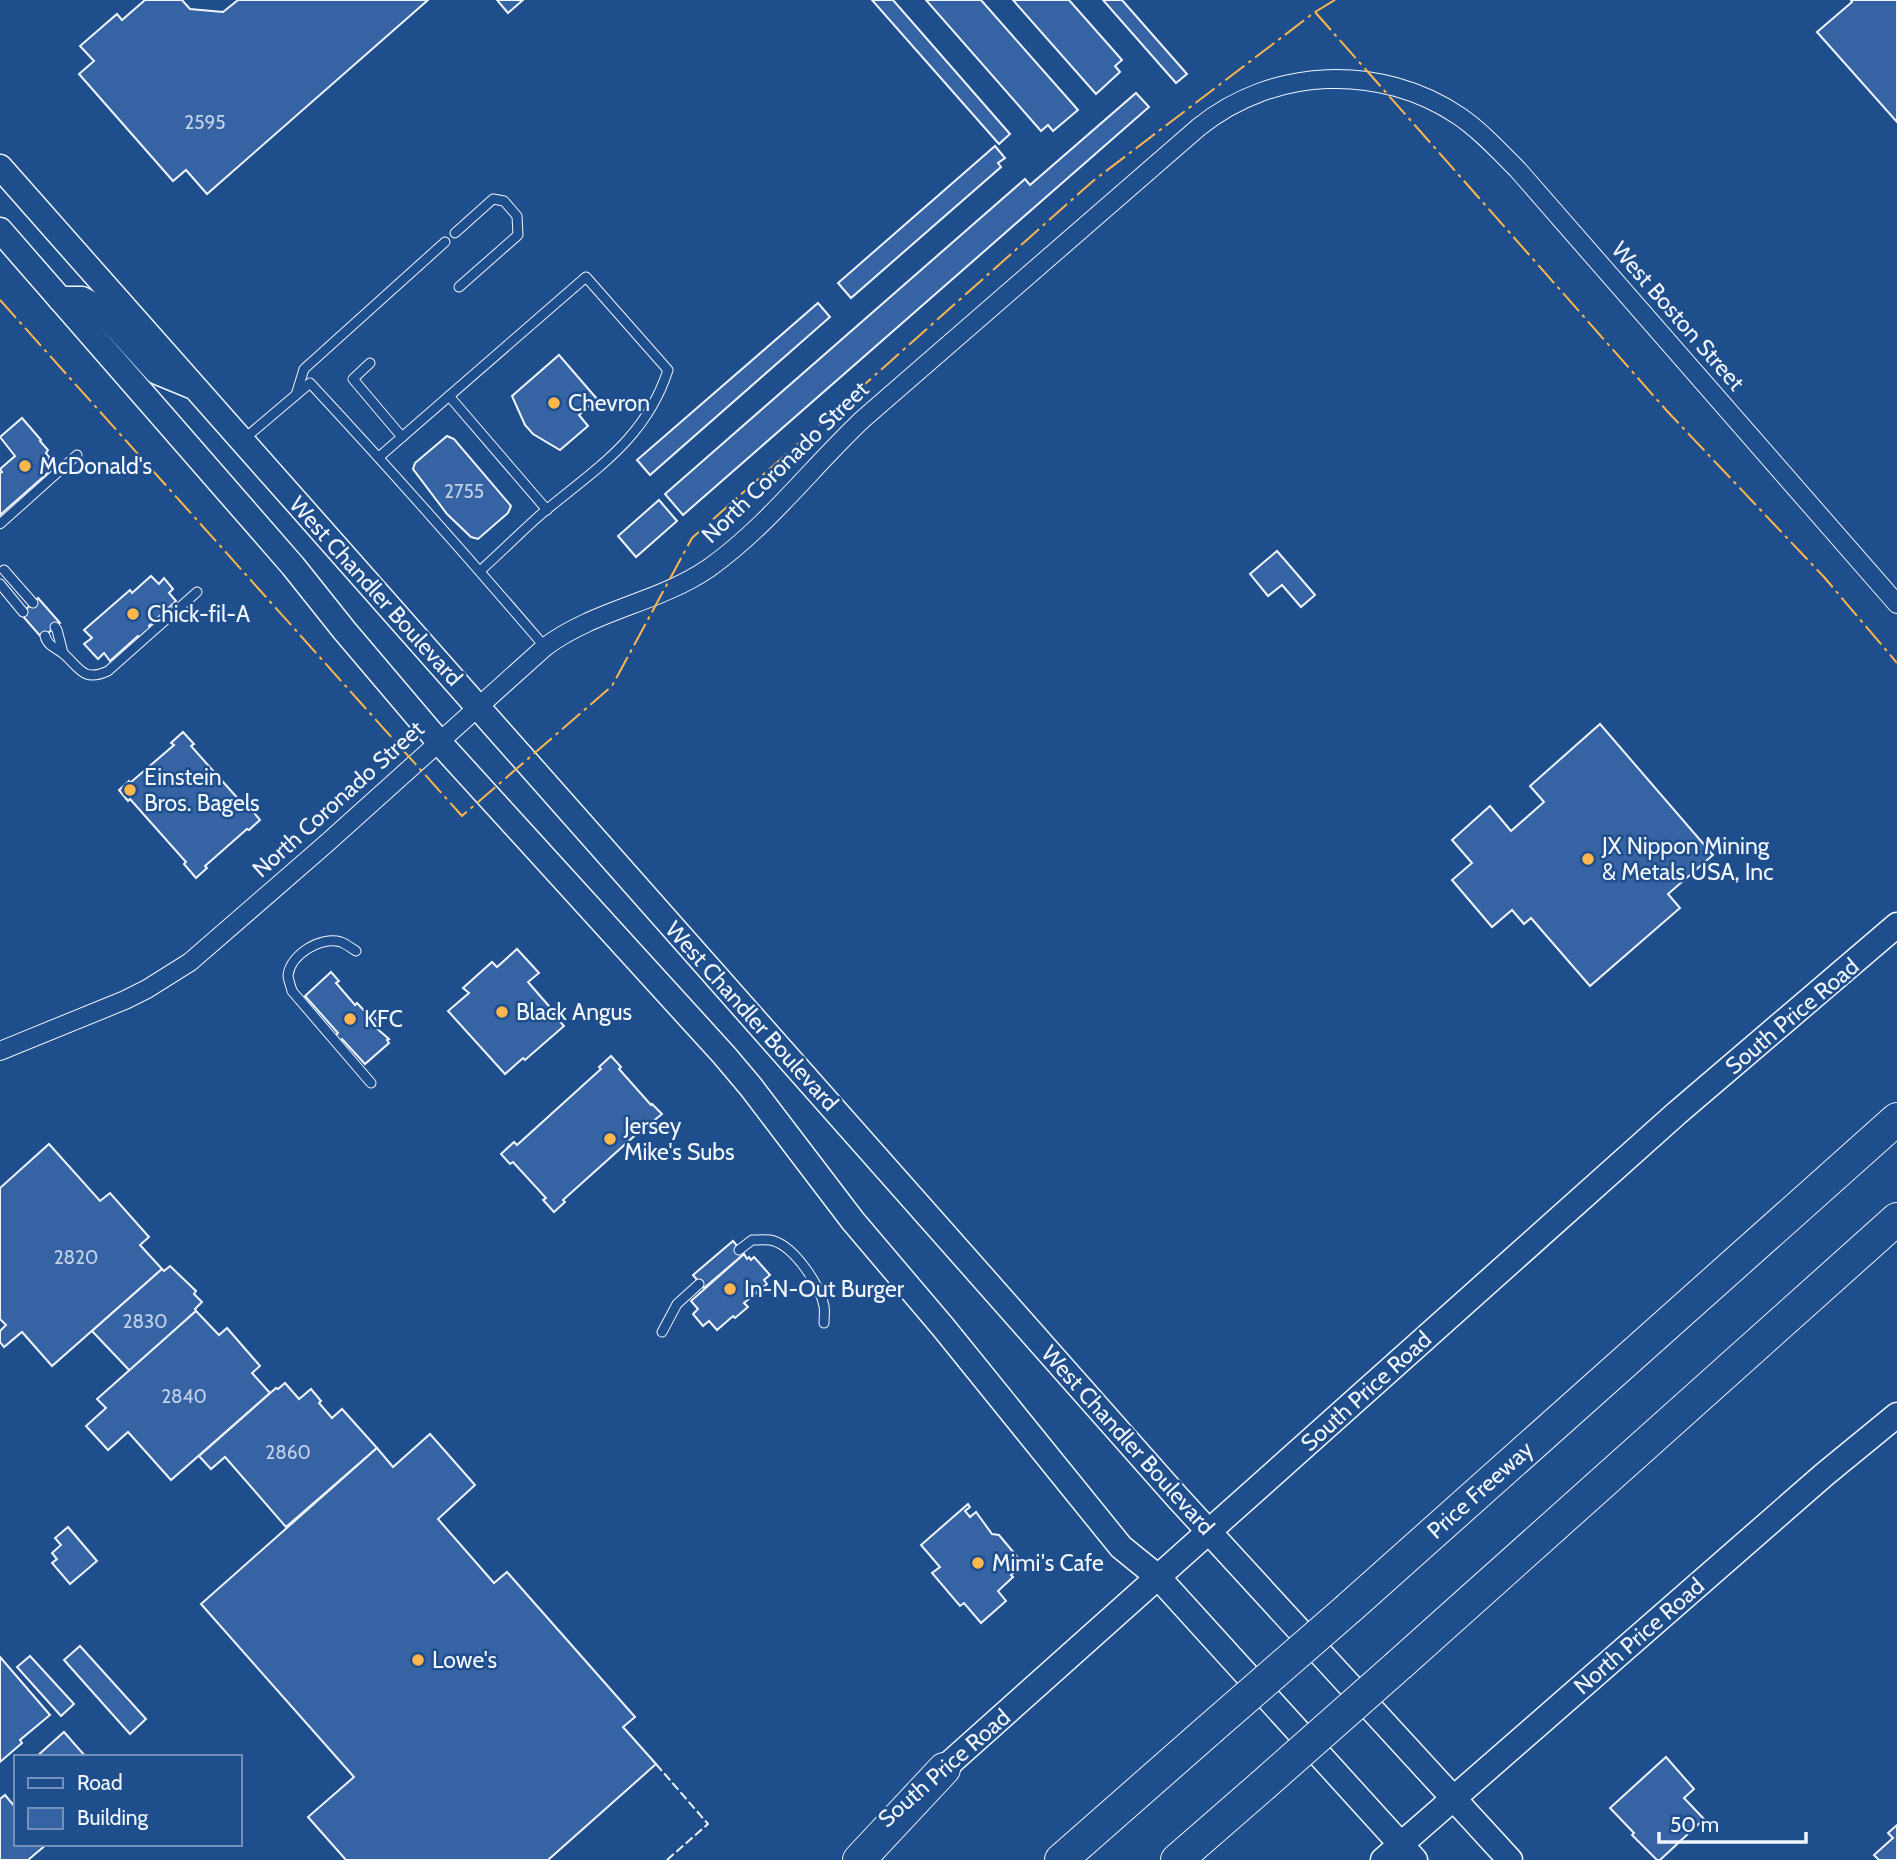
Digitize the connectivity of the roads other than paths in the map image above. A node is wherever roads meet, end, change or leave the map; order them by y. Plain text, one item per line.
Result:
1 (1400, 87) joint
2 (0, 167) edge
3 (0, 230) edge
4 (455, 233) dead end
5 (445, 242) dead end
6 (459, 287) dead end
7 (60, 299) junction
8 (370, 363) dead end
9 (196, 388) junction
10 (295, 396) junction
11 (449, 396) junction
12 (402, 437) junction
13 (242, 440) junction
14 (77, 456) dead end
15 (379, 457) junction
16 (548, 510) junction
17 (0, 524) edge
18 (4, 570) dead end
19 (480, 571) junction
20 (0, 584) edge
21 (197, 592) dead end
22 (33, 603) dead end
23 (1897, 604) edge
24 (23, 612) dead end
25 (55, 627) dead end
26 (45, 636) dead end
27 (545, 647) junction
28 (63, 653) junction
29 (478, 706) junction
30 (439, 741) junction
31 (1897, 925) edge
32 (356, 951) dead end
33 (0, 1051) edge
34 (371, 1083) dead end
35 (1897, 1119) edge
36 (1897, 1219) edge
37 (739, 1250) dead end
38 (699, 1284) dead end
39 (824, 1323) dead end
40 (662, 1332) dead end
41 (1897, 1415) edge
42 (1209, 1532) junction
43 (1158, 1577) junction
44 (944, 1769) junction
45 (1454, 1798) junction
46 (1400, 1855) edge
47 (839, 1860) edge
48 (859, 1860) edge
49 (1062, 1860) edge
50 (1177, 1860) edge
51 (1510, 1860) edge

1 - 23 street, West Boston Street
1 - 27 street, North Coronado Street
2 - 9 main road, West Chandler Boulevard
3 - 7 main road, West Chandler Boulevard
4 - 6 lane
5 - 10 lane
7 - 9 main road
7 - 30 main road, West Chandler Boulevard
8 - 12 lane
9 - 13 main road, West Chandler Boulevard
10 - 13 lane
10 - 15 lane
11 - 12 lane
11 - 16 lane
11 - 16 lane
12 - 15 lane
13 - 29 main road, West Chandler Boulevard
14 - 17 lane
15 - 19 lane
16 - 19 lane
18 - 22 lane
19 - 27 lane
20 - 24 lane
21 - 28 lane
25 - 28 lane
26 - 28 lane
27 - 29 street, North Coronado Street
29 - 30 street, North Coronado Street
29 - 42 main road, West Chandler Boulevard
30 - 33 street, North Coronado Street
30 - 43 main road, West Chandler Boulevard
31 - 42 main road, South Price Road
32 - 34 lane
35 - 49 highway, Price Freeway, bridge
36 - 50 highway, bridge
37 - 39 lane
38 - 40 lane
41 - 45 main road, North Price Road
42 - 43 main road, South Price Road
42 - 45 main road, West Chandler Boulevard
43 - 44 main road, South Price Road
43 - 46 main road, West Chandler Boulevard
44 - 47 main road, South Price Road
44 - 48 highway
45 - 46 main road, North Price Road
45 - 51 main road, West Chandler Boulevard

